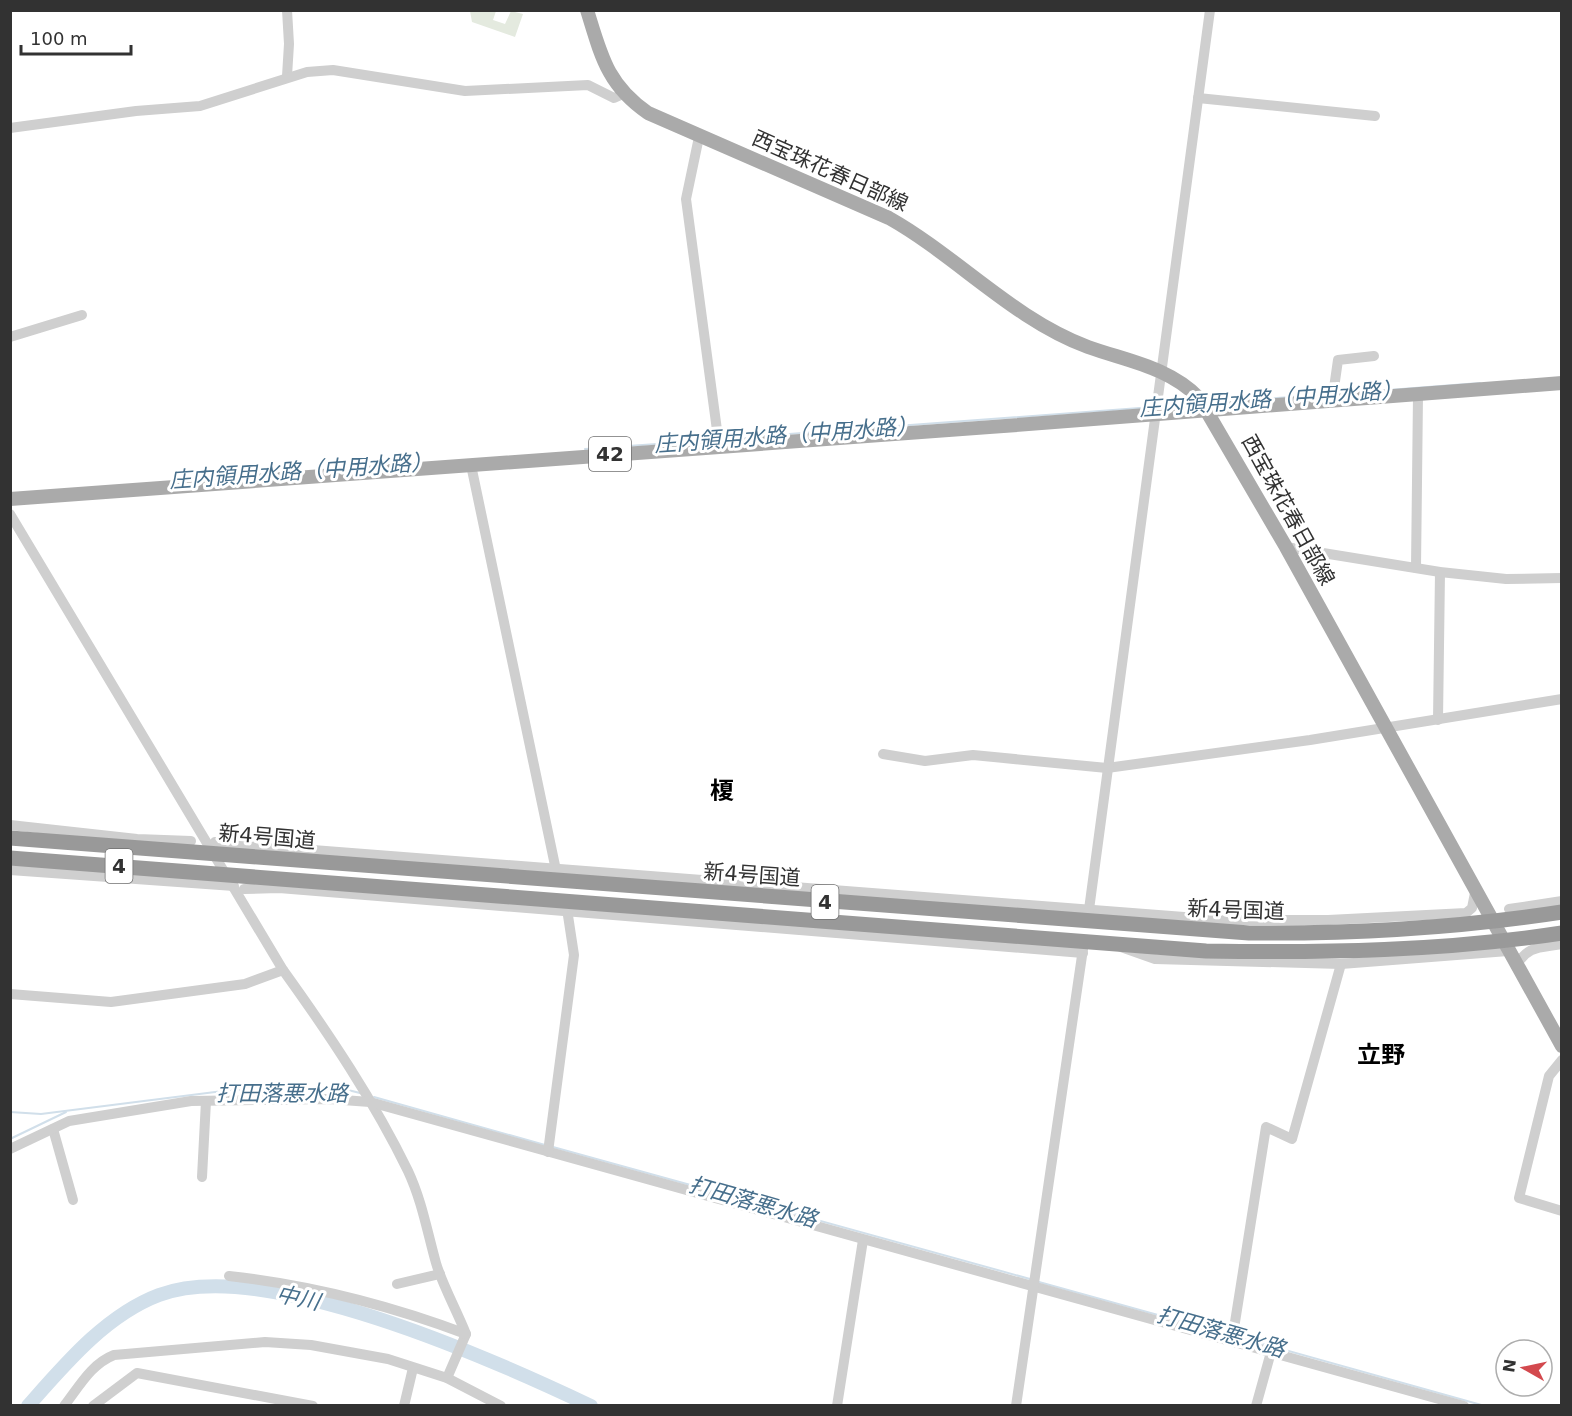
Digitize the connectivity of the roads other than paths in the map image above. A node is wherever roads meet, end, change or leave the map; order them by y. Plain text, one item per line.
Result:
1 (287, 10) edge
2 (586, 10) edge
3 (1210, 10) edge
4 (287, 76) junction
5 (623, 94) junction
6 (1198, 98) junction
7 (1375, 116) dead end
8 (10, 128) edge
9 (699, 137) junction
10 (82, 315) dead end
11 (10, 337) edge
12 (1374, 356) dead end
13 (1160, 371) junction
14 (1562, 383) edge
15 (1418, 395) junction
16 (1332, 402) junction
17 (1209, 412) junction
18 (1156, 416) junction
19 (719, 446) junction
20 (471, 465) junction
21 (10, 499) edge
22 (10, 514) edge
23 (1286, 547) junction
24 (1416, 568) junction
25 (1440, 572) junction
26 (1562, 578) edge
27 (1562, 699) edge
28 (1438, 720) junction
29 (1385, 727) junction
30 (883, 754) dead end
31 (1107, 768) junction
32 (10, 825) edge
33 (10, 838) edge
34 (191, 841) dead end
35 (145, 844) junction
36 (215, 848) junction
37 (10, 858) edge
38 (10, 870) edge
39 (557, 875) junction
40 (235, 883) junction
41 (291, 885) junction
42 (1475, 894) junction
43 (1562, 901) edge
44 (567, 907) junction
45 (1509, 909) dead end
46 (1531, 911) junction
47 (1562, 912) edge
48 (1089, 916) junction
49 (1491, 922) junction
50 (1562, 933) edge
51 (1114, 944) junction
52 (1562, 944) edge
53 (1505, 946) junction
54 (1084, 948) junction
55 (1462, 950) junction
56 (1341, 964) junction
57 (1516, 966) junction
58 (283, 970) junction
59 (10, 994) edge
60 (1562, 1046) edge
61 (1562, 1060) edge
62 (206, 1101) junction
63 (370, 1102) junction
64 (53, 1130) junction
65 (10, 1149) edge
66 (548, 1152) junction
67 (202, 1176) dead end
68 (73, 1200) dead end
69 (1562, 1211) edge
70 (863, 1240) junction
71 (441, 1274) junction
72 (229, 1276) dead end
73 (397, 1284) dead end
74 (1034, 1287) junction
75 (466, 1334) junction
76 (1232, 1341) junction
77 (1271, 1352) junction
78 (413, 1368) junction
79 (447, 1378) junction
80 (64, 1406) edge
81 (93, 1406) edge
82 (313, 1406) edge
83 (404, 1406) edge
84 (501, 1406) edge
85 (837, 1406) edge
86 (1016, 1406) edge
87 (1256, 1406) edge
88 (1464, 1406) edge

1 - 4 street
2 - 5 main road, 西宝珠花春日部線
3 - 6 street
4 - 5 street
4 - 8 street
5 - 9 main road, 西宝珠花春日部線
6 - 7 street
6 - 13 street
9 - 13 main road, 西宝珠花春日部線
9 - 19 street
10 - 11 street
12 - 16 street
13 - 17 main road, 西宝珠花春日部線
13 - 18 street
14 - 15 main road, 42
15 - 16 main road, 42
15 - 24 street
16 - 17 main road, 42
17 - 18 main road, 42
17 - 23 main road, 西宝珠花春日部線
18 - 19 main road, 42
18 - 31 street
19 - 20 main road, 42
20 - 21 main road, 42
20 - 39 street
22 - 36 street
23 - 24 street
23 - 29 main road, 西宝珠花春日部線
24 - 25 street
25 - 26 street
25 - 28 street
27 - 28 street
28 - 29 street
29 - 31 street
29 - 42 main road, 西宝珠花春日部線
30 - 31 street
31 - 48 street
32 - 35 street
33 - 35 highway, 新4号国道 / 4
34 - 35 street
35 - 36 highway, 新4号国道 / 4
36 - 39 highway, 新4号国道 / 4
36 - 40 street
37 - 40 highway, 新4号国道 / 4
38 - 40 street
39 - 48 highway, 新4号国道 / 4
40 - 41 highway, 新4号国道 / 4
40 - 41 street
40 - 58 street
41 - 44 highway, 新4号国道 / 4
42 - 48 street
42 - 49 main road, 西宝珠花春日部線
43 - 46 street
44 - 54 highway, 新4号国道 / 4
44 - 66 street
45 - 46 street
46 - 47 highway, 新4号国道 / 4
46 - 49 highway, 新4号国道 / 4
48 - 49 highway, 新4号国道 / 4
49 - 53 main road, 西宝珠花春日部線
50 - 53 highway, 新4号国道 / 4
51 - 54 highway, 新4号国道 / 4
51 - 55 highway, 新4号国道 / 4
51 - 56 street
52 - 57 street
53 - 55 highway, 新4号国道 / 4
53 - 57 main road, 西宝珠花春日部線
54 - 74 street
55 - 56 street
56 - 76 street
57 - 60 main road, 西宝珠花春日部線
58 - 59 street
58 - 63 street
61 - 69 street
62 - 63 street
62 - 64 street
62 - 67 street
63 - 66 street
63 - 71 street
64 - 65 street
64 - 68 street
66 - 70 street
70 - 74 street
70 - 85 street
71 - 73 street
71 - 75 street
72 - 75 street
74 - 76 street
74 - 86 street
75 - 79 street
76 - 77 street
77 - 87 street
77 - 88 street
78 - 79 street
78 - 80 street
78 - 83 street
79 - 84 street
81 - 82 street

